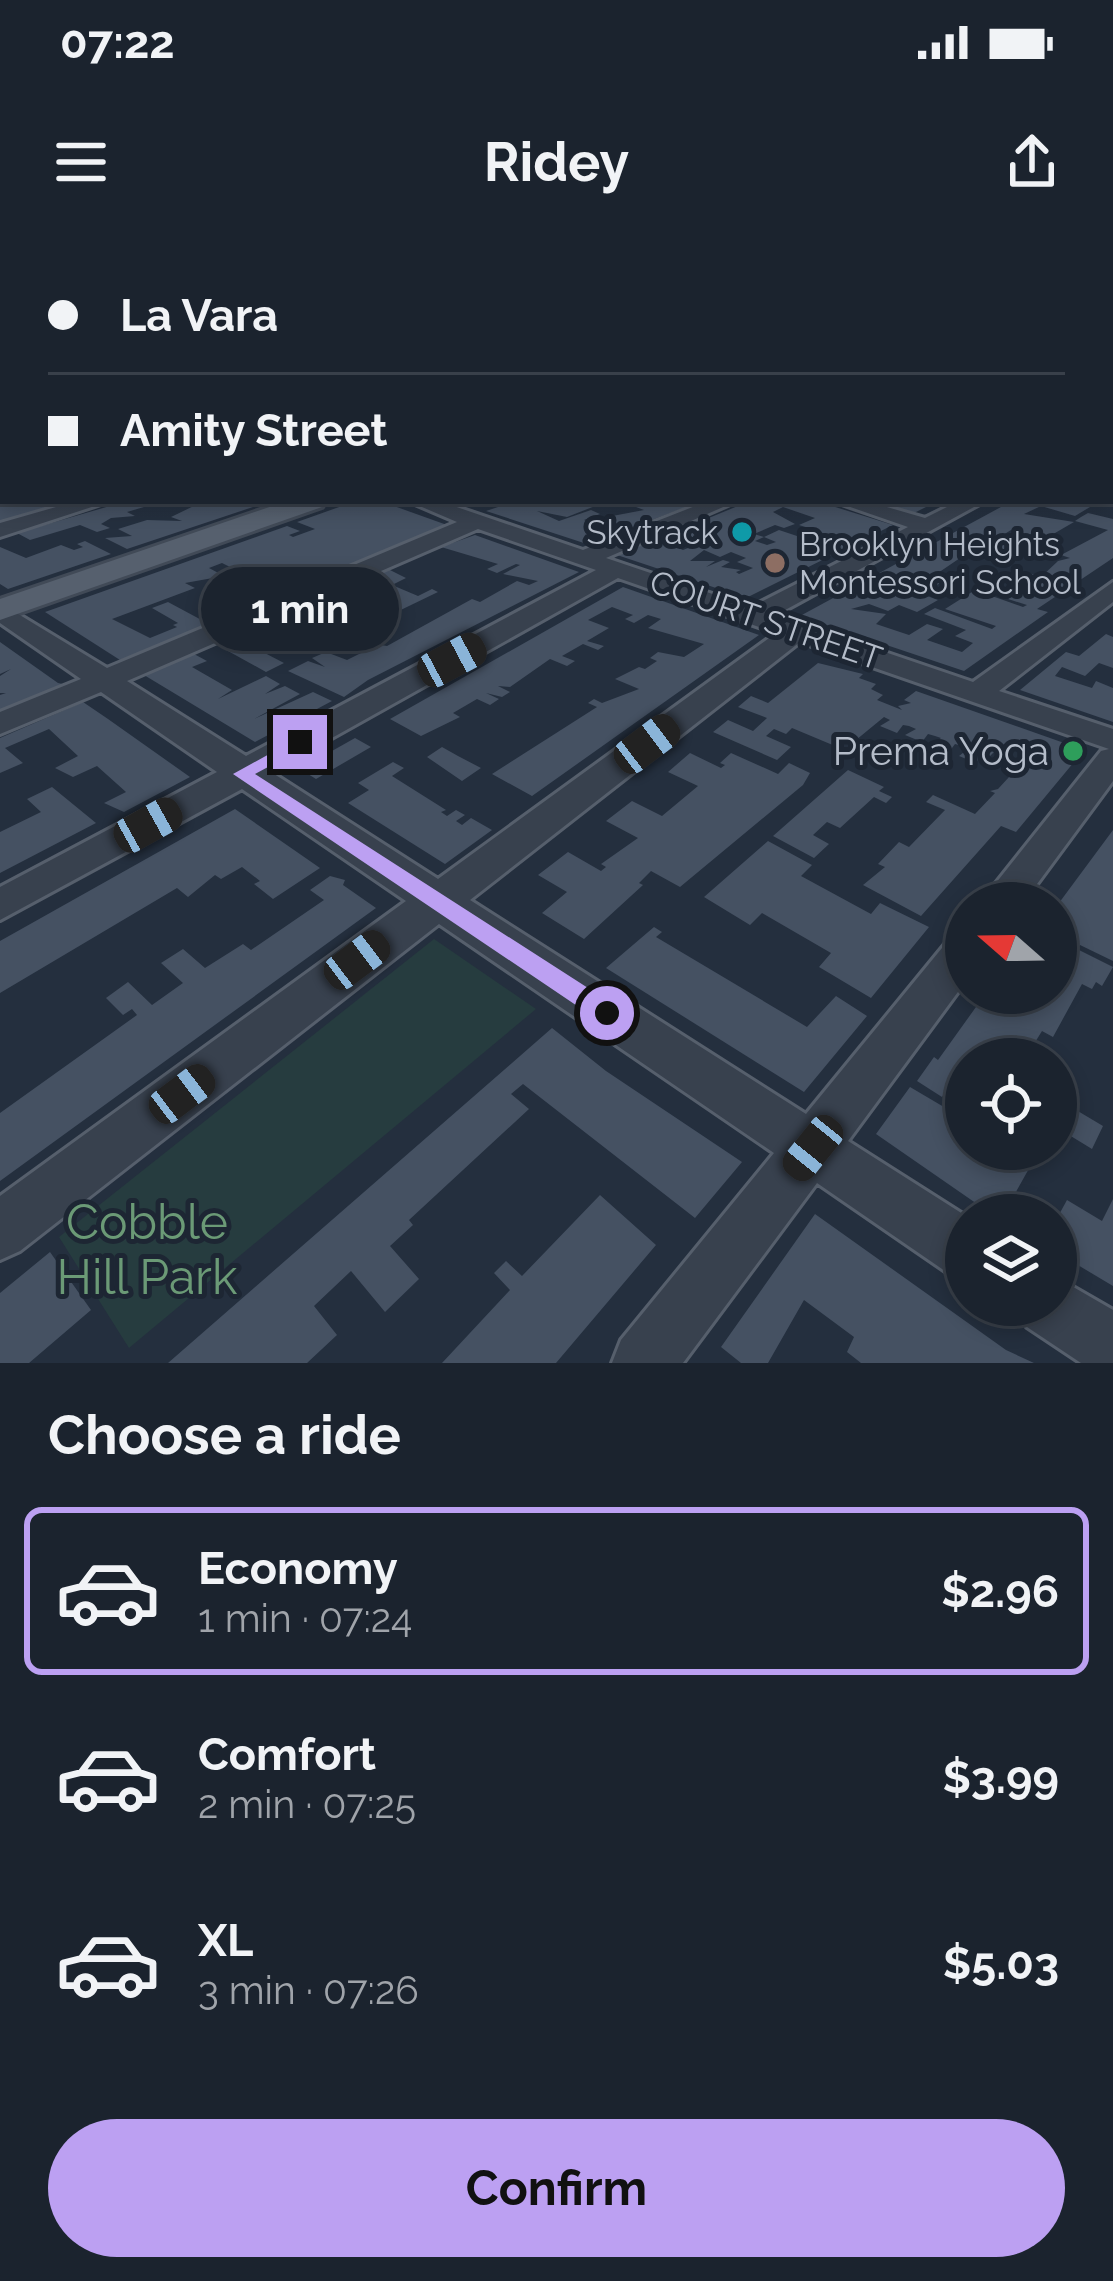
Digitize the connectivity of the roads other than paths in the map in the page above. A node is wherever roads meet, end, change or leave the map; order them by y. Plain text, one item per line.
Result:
1 (90, 504) edge
2 (304, 504) edge
3 (434, 504) edge
4 (719, 504) edge
5 (853, 504) edge
6 (969, 504) edge
7 (475, 512) edge
8 (927, 526) junction
9 (0, 530) edge
10 (584, 558) junction
11 (617, 569) junction
12 (1113, 590) edge
13 (0, 610) edge
14 (754, 616) junction
15 (796, 631) junction
16 (104, 680) junction
17 (977, 693) junction
18 (0, 724) edge
19 (1113, 740) edge
20 (1113, 758) edge
21 (242, 774) junction
22 (1017, 882) edge
23 (436, 901) junction
24 (0, 905) edge
25 (945, 976) edge
26 (813, 1148) junction
27 (0, 1231) edge
28 (945, 1236) edge
29 (1077, 1323) edge
30 (1113, 1347) edge
31 (644, 1363) edge

1 - 9 street
2 - 13 main road
3 - 7 street, COURT STREET
4 - 10 street
5 - 8 street
6 - 8 street
7 - 10 street, COURT STREET
7 - 16 street
8 - 14 street
10 - 11 street, COURT STREET
11 - 14 street, COURT STREET
11 - 21 street
12 - 17 street
13 - 16 street
14 - 15 street, COURT STREET
15 - 17 street, COURT STREET
15 - 23 street
16 - 18 street
16 - 21 street
17 - 19 street, COURT STREET
20 - 22 street
21 - 23 street
21 - 24 street
23 - 26 street
23 - 27 street
25 - 26 street
26 - 28 street
26 - 31 street
29 - 30 street

